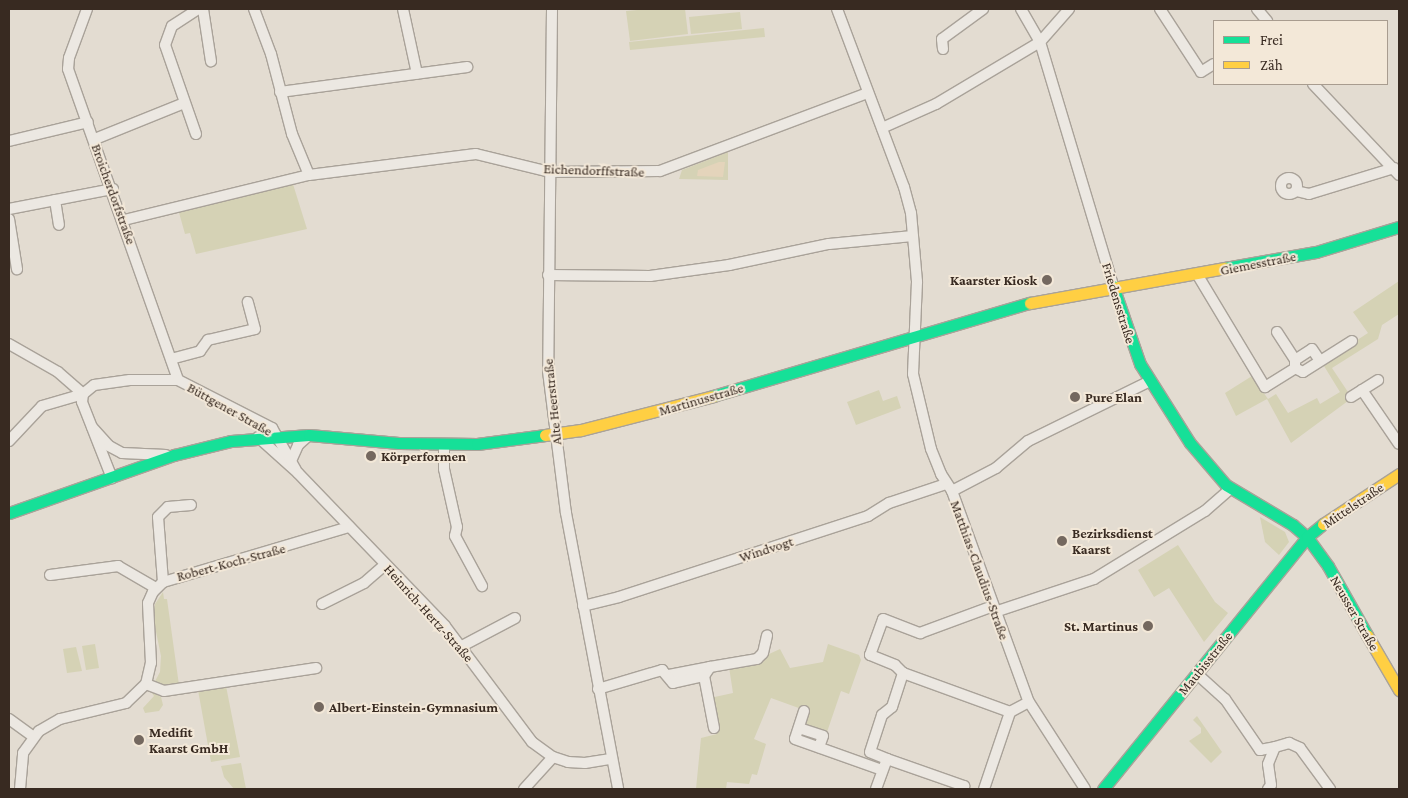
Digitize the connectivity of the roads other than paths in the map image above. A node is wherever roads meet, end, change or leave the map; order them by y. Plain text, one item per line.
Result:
1 (88, 9) edge
2 (198, 9) edge
3 (203, 9) edge
4 (254, 9) edge
5 (403, 9) edge
6 (552, 9) edge
7 (837, 9) edge
8 (982, 9) edge
9 (1021, 9) edge
10 (1069, 9) edge
11 (1160, 9) edge
12 (1258, 9) edge
13 (1266, 20) edge
14 (1040, 42) junction
15 (943, 49) dead end
16 (211, 61) dead end
17 (1213, 65) edge
18 (467, 67) dead end
19 (417, 74) junction
20 (1314, 85) edge
21 (280, 92) junction
22 (868, 93) junction
23 (184, 103) junction
24 (88, 122) junction
25 (882, 128) junction
26 (196, 134) dead end
27 (95, 139) junction
28 (9, 140) edge
29 (1397, 171) edge
30 (550, 172) junction
31 (309, 175) junction
32 (113, 189) junction
33 (1296, 191) dead end
34 (55, 200) junction
35 (9, 209) edge
36 (9, 219) edge
37 (124, 220) junction
38 (59, 225) dead end
39 (1399, 227) edge
40 (913, 236) junction
41 (17, 269) dead end
42 (1197, 274) junction
43 (548, 275) junction
44 (1113, 286) junction
45 (248, 302) dead end
46 (1277, 332) dead end
47 (914, 337) junction
48 (1352, 341) dead end
49 (9, 344) edge
50 (171, 359) junction
51 (1320, 361) junction
52 (1295, 364) junction
53 (178, 380) junction
54 (1378, 380) dead end
55 (1150, 381) junction
56 (1362, 390) junction
57 (83, 394) junction
58 (1351, 397) dead end
59 (92, 427) junction
60 (309, 435) junction
61 (556, 435) junction
62 (278, 436) junction
63 (258, 437) junction
64 (9, 441) edge
65 (444, 444) junction
66 (1399, 444) edge
67 (174, 455) junction
68 (291, 461) junction
69 (298, 473) junction
70 (1399, 474) edge
71 (112, 478) junction
72 (949, 487) junction
73 (1230, 489) junction
74 (190, 505) dead end
75 (9, 513) edge
76 (349, 527) junction
77 (1308, 537) junction
78 (385, 565) junction
79 (50, 575) dead end
80 (160, 585) junction
81 (482, 586) dead end
82 (322, 604) dead end
83 (583, 606) junction
84 (994, 609) junction
85 (515, 618) dead end
86 (767, 635) dead end
87 (462, 646) junction
88 (710, 667) junction
89 (316, 668) dead end
90 (903, 673) junction
91 (669, 674) junction
92 (1197, 674) junction
93 (704, 676) junction
94 (146, 684) junction
95 (598, 689) junction
96 (1399, 690) edge
97 (1029, 702) junction
98 (804, 711) dead end
99 (1010, 712) junction
100 (9, 720) edge
101 (714, 728) dead end
102 (32, 736) junction
103 (1274, 747) junction
104 (870, 752) junction
105 (552, 757) junction
106 (612, 759) junction
107 (887, 759) junction
108 (865, 763) junction
109 (882, 770) junction
110 (20, 789) edge
111 (524, 789) edge
112 (618, 789) edge
113 (876, 789) edge
114 (962, 789) edge
115 (984, 789) edge
116 (1085, 789) edge
117 (1103, 789) edge
118 (1268, 789) edge
119 (1330, 789) edge

1 - 24 street, Broicherdorfstraße
2 - 23 street
3 - 16 street
4 - 21 street
5 - 19 street
6 - 30 street, Alte Heerstraße
7 - 22 street, Matthias-Claudius-Straße
8 - 15 street
9 - 14 street, Friedensstraße
10 - 14 street
11 - 17 street
12 - 13 street
14 - 25 street
14 - 44 street, Friedensstraße
18 - 19 street
19 - 21 street
20 - 29 street
21 - 31 street
22 - 25 street, Matthias-Claudius-Straße
22 - 30 street, Eichendorffstraße
23 - 26 street
23 - 27 street
24 - 27 street, Broicherdorfstraße
24 - 28 street
25 - 40 street, Matthias-Claudius-Straße
27 - 32 street, Broicherdorfstraße
29 - 33 street
30 - 31 street, Eichendorffstraße
30 - 43 street, Alte Heerstraße
31 - 37 street, Eichendorffstraße
32 - 34 street
32 - 37 street, Broicherdorfstraße
34 - 35 street
34 - 38 street
36 - 41 street
37 - 50 street, Broicherdorfstraße
39 - 42 main road, Giemesstraße
40 - 43 street
40 - 47 street, Matthias-Claudius-Straße
42 - 44 main road, Giemesstraße
42 - 52 street
43 - 61 street, Alte Heerstraße
44 - 47 main road, Martinusstraße
44 - 55 main road, Friedensstraße
45 - 50 street
46 - 52 street
47 - 61 main road, Martinusstraße
47 - 72 street, Matthias-Claudius-Straße
48 - 51 street
49 - 57 street
50 - 53 street, Broicherdorfstraße
51 - 52 street
51 - 52 street
53 - 57 street, Büttgener Straße
53 - 62 street, Büttgener Straße
54 - 56 street
55 - 72 street, Windvogt
55 - 73 main road, Friedensstraße
56 - 58 street
56 - 66 street
57 - 59 street
57 - 64 street, Büttgener Straße
59 - 67 street, Büttgener Straße
59 - 71 street
60 - 62 main road, Martinusstraße
60 - 65 main road, Martinusstraße
60 - 68 street
61 - 65 main road, Martinusstraße
61 - 83 street, Alte Heerstraße
62 - 63 main road, Büttgener Straße
62 - 68 street, Heinrich-Hertz-Straße
63 - 67 main road, Büttgener Straße
63 - 69 street, Heinrich-Hertz-Straße
65 - 81 street
67 - 71 main road, Büttgener Straße
68 - 69 street, Heinrich-Hertz-Straße
69 - 76 street, Heinrich-Hertz-Straße
70 - 77 main road, Mittelstraße
71 - 75 main road, Büttgener Straße
72 - 83 street, Windvogt
72 - 84 street, Matthias-Claudius-Straße
73 - 77 main road, Friedensstraße
73 - 84 street
74 - 80 street
76 - 78 street, Heinrich-Hertz-Straße
76 - 80 street, Robert-Koch-Straße
77 - 92 main road, Maubisstraße
77 - 96 main road, Neusser Straße
78 - 82 street
78 - 87 street, Heinrich-Hertz-Straße
79 - 80 street
80 - 94 street
83 - 95 street, Alte Heerstraße
84 - 90 street
84 - 97 street, Matthias-Claudius-Straße
85 - 87 street
86 - 88 street
87 - 105 street, Heinrich-Hertz-Straße
88 - 91 street
88 - 93 street
89 - 94 street
90 - 99 street
90 - 104 street
91 - 93 street
91 - 95 street
92 - 103 street
92 - 117 main road, Maubisstraße
93 - 101 street
94 - 102 street
95 - 106 street, Alte Heerstraße
97 - 99 street
97 - 116 street, Matthias-Claudius-Straße
98 - 108 street
99 - 115 street
100 - 102 street
102 - 110 street
103 - 118 street
103 - 119 street
104 - 107 street
104 - 108 street
105 - 106 street, Heinrich-Hertz-Straße
105 - 111 street
106 - 112 street, Alte Heerstraße
107 - 109 street
107 - 114 street
108 - 109 street
109 - 113 street

